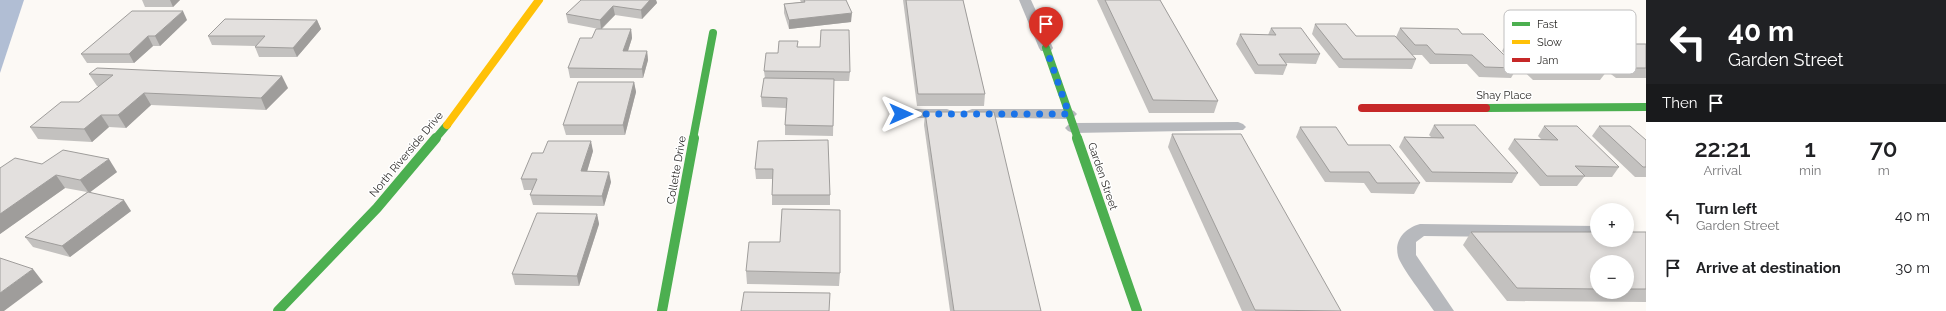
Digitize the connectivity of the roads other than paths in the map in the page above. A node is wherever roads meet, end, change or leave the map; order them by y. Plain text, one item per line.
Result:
1 (539, 0) edge
2 (1025, 0) edge
3 (713, 33) dead end
4 (1046, 48) joint
5 (1646, 107) edge
6 (1362, 108) dead end
7 (901, 114) dead end
8 (1071, 121) junction
9 (1238, 127) dead end
10 (1590, 232) edge
11 (278, 311) edge
12 (662, 311) edge
13 (1137, 311) edge
14 (1444, 311) edge

1 - 11 street, North Riverside Drive
2 - 4 lane
3 - 12 street, Collette Drive
4 - 8 street, Garden Street
5 - 6 street, Shay Place
7 - 8 lane
8 - 9 lane
8 - 13 street, Garden Street
10 - 14 lane

